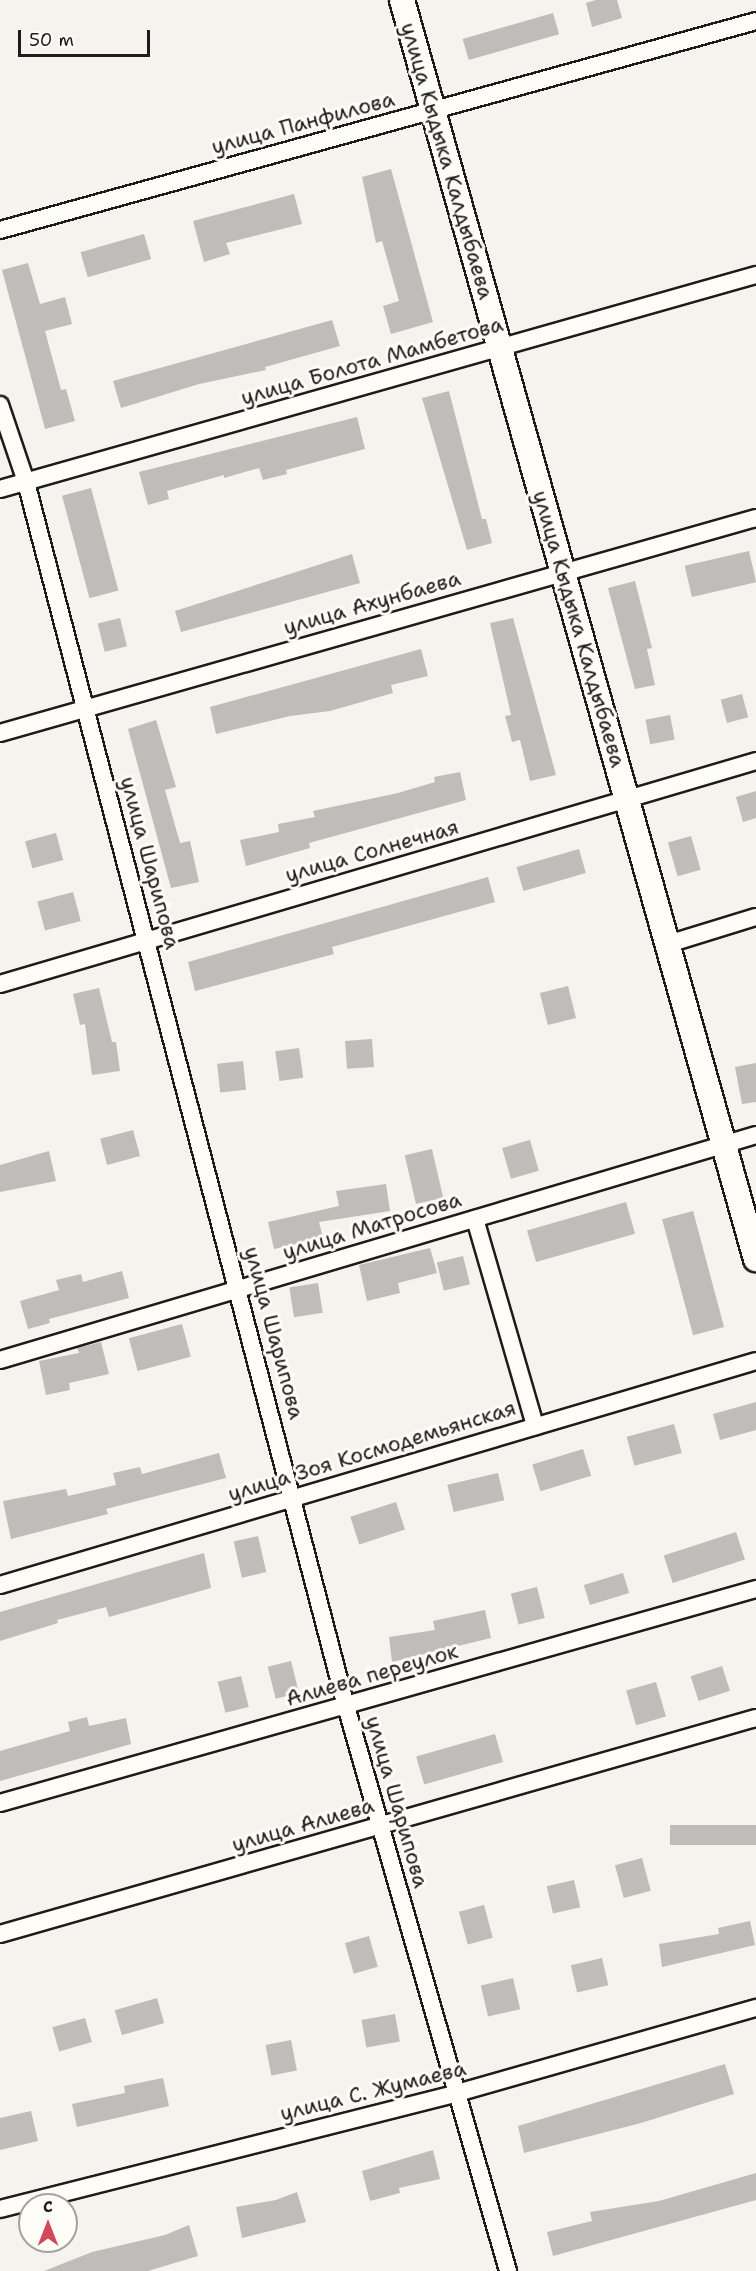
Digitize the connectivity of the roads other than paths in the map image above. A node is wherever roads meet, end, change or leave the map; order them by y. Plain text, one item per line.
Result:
1 (402, 0) edge
2 (756, 21) edge
3 (433, 110) junction
4 (0, 230) edge
5 (756, 275) edge
6 (500, 348) junction
7 (0, 405) edge
8 (26, 482) junction
9 (0, 489) edge
10 (756, 518) edge
11 (563, 573) junction
12 (86, 708) junction
13 (0, 733) edge
14 (756, 761) edge
15 (627, 799) junction
16 (756, 917) edge
17 (147, 940) junction
18 (668, 944) junction
19 (0, 984) edge
20 (756, 1134) edge
21 (724, 1144) junction
22 (475, 1219) junction
23 (755, 1251) edge
24 (239, 1289) junction
25 (0, 1360) edge
26 (756, 1361) edge
27 (535, 1426) junction
28 (294, 1498) junction
29 (0, 1585) edge
30 (756, 1589) edge
31 (346, 1706) junction
32 (756, 1718) edge
33 (0, 1803) edge
34 (381, 1827) junction
35 (0, 1934) edge
36 (756, 2008) edge
37 (457, 2093) junction
38 (0, 2209) edge
39 (508, 2271) edge

1 - 3 street, улица Кыдыка Калдыбаева
2 - 3 street, улица Панфилова
3 - 4 street, улица Панфилова
3 - 6 street, улица Кыдыка Калдыбаева
5 - 6 street, улица Болота Мамбетова
6 - 8 street, улица Болота Мамбетова
6 - 11 street, улица Кыдыка Калдыбаева
7 - 8 street, улица Шарипова
8 - 9 street, улица Болота Мамбетова
8 - 12 street, улица Шарипова
10 - 11 street, улица Ахунбаева
11 - 12 street, улица Ахунбаева
11 - 15 street, улица Кыдыка Калдыбаева
12 - 13 street, улица Ахунбаева
12 - 17 street, улица Шарипова
14 - 15 street, улица Солнечная
15 - 17 street, улица Солнечная
15 - 18 street, улица Кыдыка Калдыбаева
16 - 18 street
17 - 19 street, улица Солнечная
17 - 24 street, улица Шарипова
18 - 21 street, улица Кыдыка Калдыбаева
20 - 21 street, улица Матросова
21 - 22 street, улица Матросова
21 - 23 street, улица Кыдыка Калдыбаева
22 - 24 street, улица Матросова
22 - 27 street
24 - 25 street, улица Матросова
24 - 28 street, улица Шарипова
26 - 27 street, улица Зоя Космодемьянская
27 - 28 street, улица Зоя Космодемьянская
28 - 29 street, улица Зоя Космодемьянская
28 - 31 street, улица Шарипова
30 - 31 street, Алиева переулок
31 - 33 street, Алиева переулок
31 - 34 street, улица Шарипова
32 - 34 street, улица Алиева
34 - 35 street, улица Алиева
34 - 37 street, улица Шарипова
36 - 37 street, улица С. Жумаева
37 - 38 street, улица С. Жумаева
37 - 39 street, улица Шарипова

